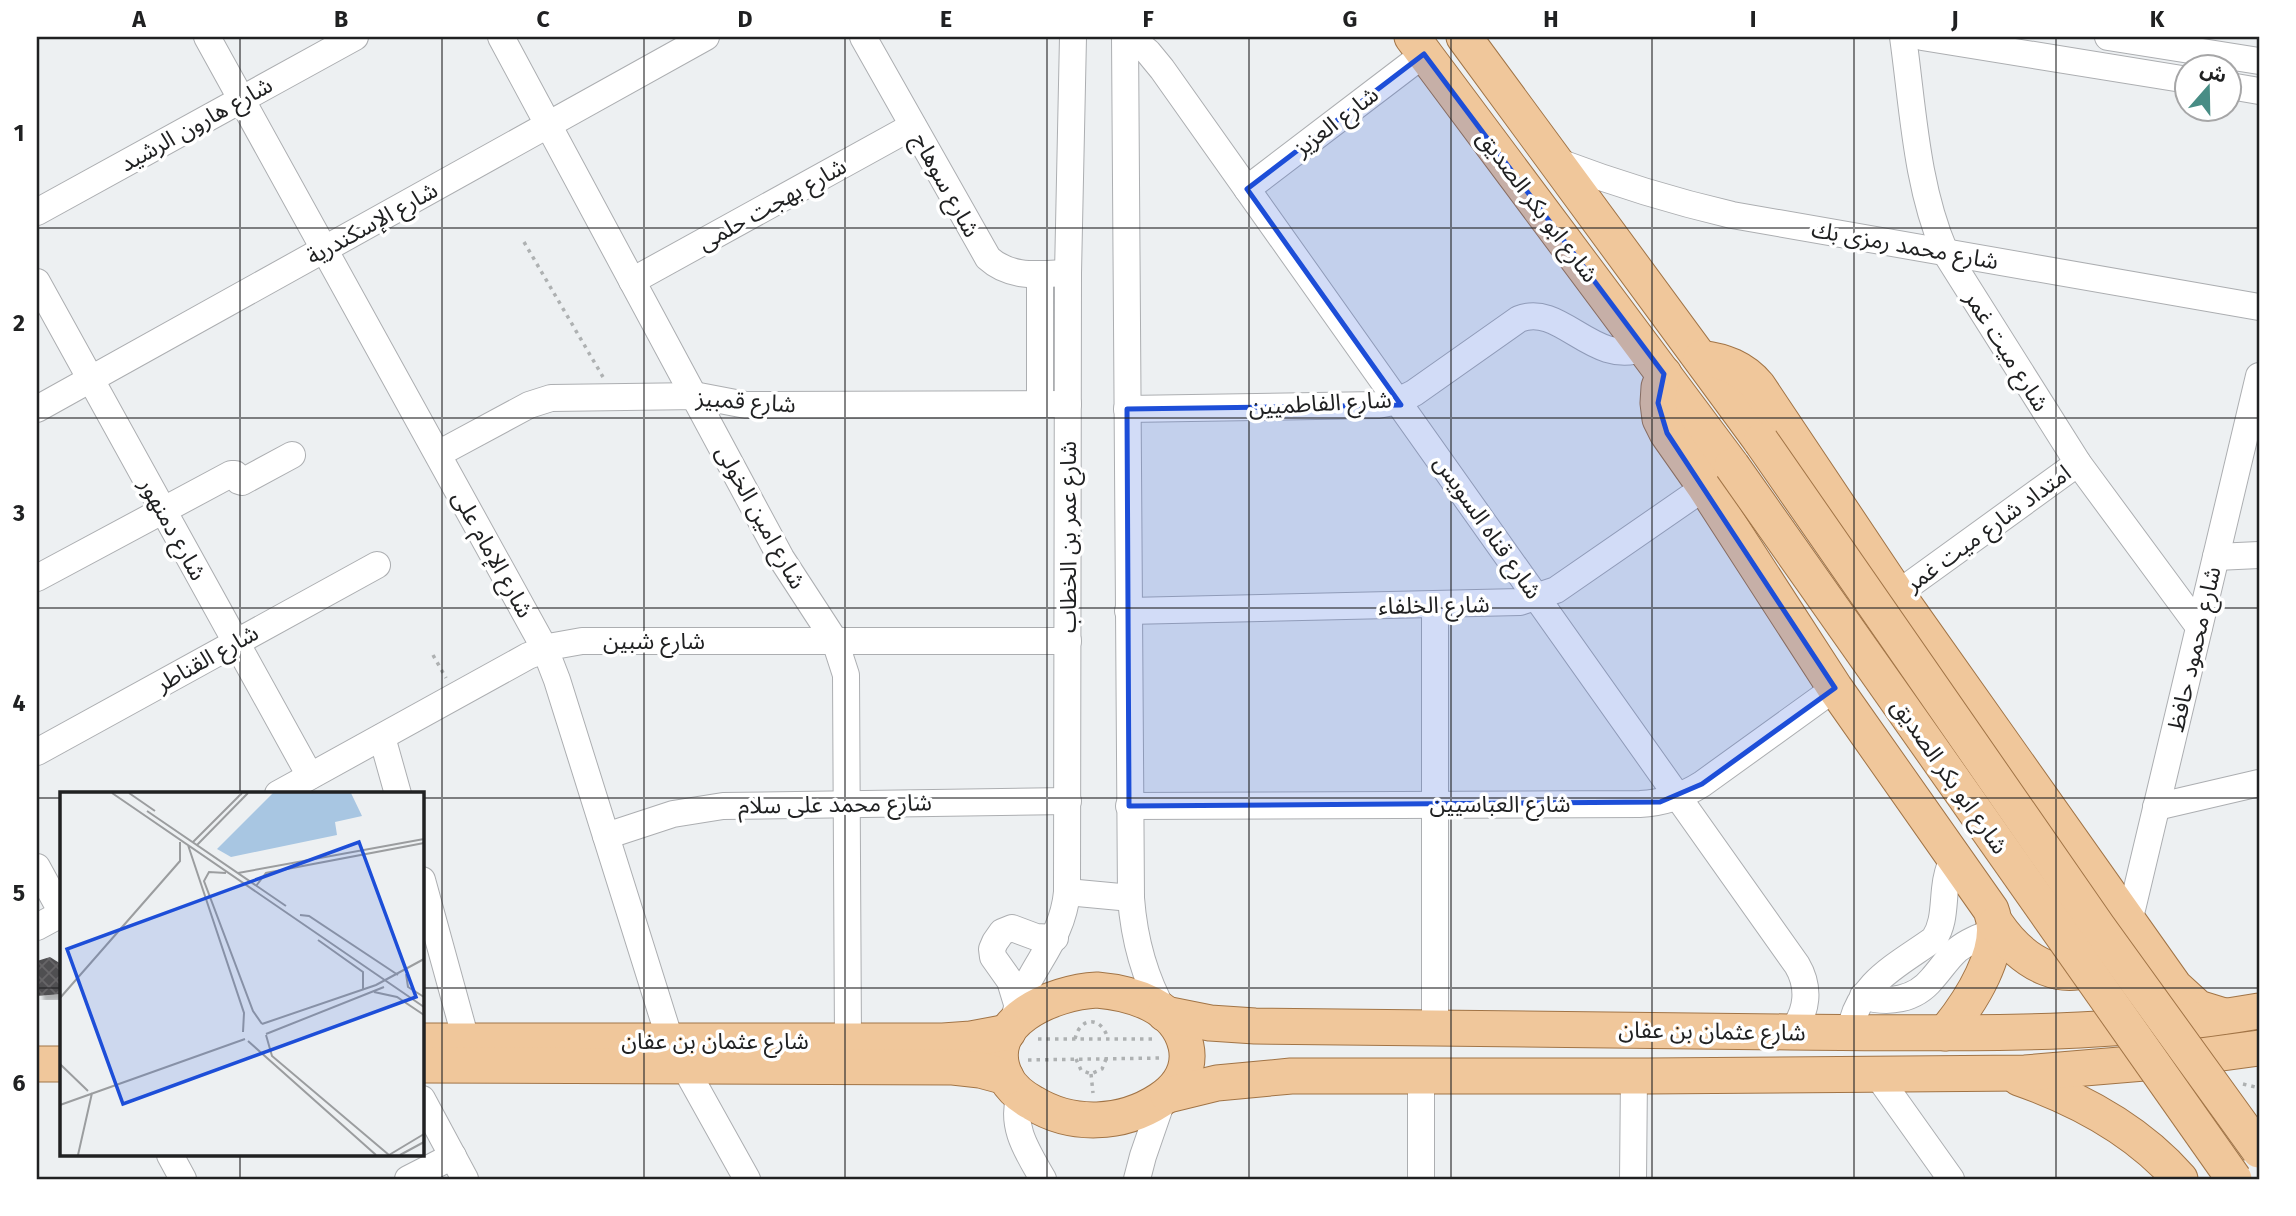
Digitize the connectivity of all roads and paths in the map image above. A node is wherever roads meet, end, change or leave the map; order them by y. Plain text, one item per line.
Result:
1 (207, 37) edge
2 (355, 37) edge
3 (501, 37) edge
4 (706, 37) edge
5 (863, 37) edge
6 (1073, 37) edge
7 (1128, 37) edge
8 (1903, 37) edge
9 (1922, 37) edge
10 (2108, 37) edge
11 (1468, 39) edge
12 (1418, 45) edge
13 (313, 47) edge
14 (2259, 61) edge
15 (2174, 77) edge
16 (242, 99) junction
17 (547, 125) junction
18 (913, 126) junction
19 (1556, 161) junction
20 (1247, 189) junction
21 (37, 212) edge
22 (524, 242) dead end
23 (325, 249) junction
24 (1945, 252) junction
25 (1068, 273) junction
26 (1040, 274) junction
27 (632, 281) junction
28 (37, 282) edge
29 (2259, 307) edge
30 (1701, 358) junction
31 (1654, 361) junction
32 (2259, 376) edge
33 (90, 379) junction
34 (615, 397) junction
35 (694, 397) junction
36 (1398, 401) junction
37 (1040, 404) junction
38 (1068, 404) junction
39 (37, 409) edge
40 (1127, 409) junction
41 (438, 454) junction
42 (292, 455) dead end
43 (2078, 463) junction
44 (1705, 488) junction
45 (163, 510) junction
46 (2259, 555) edge
47 (2216, 557) junction
48 (377, 565) dead end
49 (37, 579) edge
50 (1897, 594) junction
51 (1538, 598) junction
52 (1435, 606) junction
53 (1128, 611) junction
54 (2199, 627) junction
55 (835, 641) junction
56 (1068, 641) junction
57 (236, 642) junction
58 (545, 649) junction
59 (1835, 688) junction
60 (382, 737) junction
61 (37, 751) edge
62 (310, 776) junction
63 (2259, 783) edge
64 (282, 792) edge
65 (397, 792) edge
66 (1678, 796) junction
67 (1068, 801) junction
68 (846, 804) junction
69 (1435, 805) junction
70 (1129, 806) junction
71 (2156, 807) junction
72 (606, 836) junction
73 (1954, 856) junction
74 (37, 867) edge
75 (424, 887) edge
76 (1067, 892) junction
77 (1131, 898) junction
78 (60, 910) edge
79 (60, 913) edge
80 (1942, 921) junction
81 (2129, 922) junction
82 (37, 927) edge
83 (1996, 927) junction
84 (1055, 938) junction
85 (1961, 947) junction
86 (1863, 996) junction
87 (2244, 1014) edge
88 (1255, 1026) junction
89 (1435, 1028) junction
90 (1791, 1032) junction
91 (1850, 1033) junction
92 (1945, 1033) junction
93 (1178, 1036) junction
94 (1075, 1039) junction
95 (1108, 1039) junction
96 (37, 1041) edge
97 (60, 1041) edge
98 (424, 1041) edge
99 (467, 1041) junction
100 (848, 1041) junction
101 (1010, 1047) junction
102 (2259, 1048) edge
103 (677, 1053) junction
104 (1076, 1059) junction
105 (1106, 1059) junction
106 (37, 1064) edge
107 (60, 1064) edge
108 (424, 1065) edge
109 (1998, 1074) junction
110 (1877, 1075) junction
111 (1304, 1076) junction
112 (1421, 1076) junction
113 (1634, 1076) junction
114 (1166, 1096) junction
115 (424, 1103) edge
116 (2259, 1124) edge
117 (2259, 1150) edge
118 (171, 1156) edge
119 (453, 1156) junction
120 (2179, 1178) edge
121 (183, 1179) edge
122 (408, 1179) edge
123 (465, 1179) edge
124 (747, 1179) edge
125 (1043, 1179) edge
126 (1137, 1179) edge
127 (1421, 1179) edge
128 (1633, 1179) edge
129 (1951, 1179) edge
130 (2234, 1179) edge

1 - 16 street, شارع الإمام على
2 - 13 street, شارع هارون الرشيد
3 - 17 street, شارع امين الخولى
4 - 17 street, شارع الإسكندرية
5 - 18 street, شارع سوهاج
6 - 25 street, شارع عمر بن الخطاب
7 - 20 street, شارع قناه السويس
7 - 40 street
8 - 24 street, شارع ميت غمر
9 - 15 street
10 - 14 street
11 - 19 main road, شارع ابو بكر الصديق
12 - 20 street, شارع العزيز
12 - 31 main road, شارع ابو بكر الصديق
13 - 16 street, شارع هارون الرشيد
16 - 21 street, شارع هارون الرشيد
16 - 23 street, شارع الإمام على
17 - 23 street, شارع الإسكندرية
17 - 27 street, شارع امين الخولى
18 - 26 street, شارع سوهاج
18 - 27 street, شارع بهجت حلمى
19 - 24 street, شارع محمد رمزى بك
19 - 30 main road, شارع ابو بكر الصديق
20 - 36 street, شارع قناه السويس
22 - 34 path
23 - 33 street, شارع الإسكندرية
23 - 41 street, شارع الإمام على
24 - 29 street, شارع محمد رمزى بك
24 - 43 street, شارع ميت غمر
25 - 26 street, شارع سوهاج
25 - 38 street, شارع عمر بن الخطاب
26 - 37 street
27 - 35 street, شارع امين الخولى
28 - 33 street, شارع دمنهور
30 - 50 main road
30 - 117 main road, شارع ابو بكر الصديق, bridge
31 - 36 street, شارع الفاطميين
31 - 44 main road, شارع ابو بكر الصديق
31 - 130 main road, شارع ابو بكر الصديق, bridge
32 - 47 street, شارع محمود حافظ
33 - 39 street, شارع الإسكندرية
33 - 45 street, شارع دمنهور
34 - 35 street, شارع قمبيز
34 - 41 street, شارع قمبيز
35 - 37 street, شارع قمبيز
35 - 55 street, شارع امين الخولى
36 - 40 street, شارع الفاطميين
36 - 51 street, شارع قناه السويس
37 - 38 street, شارع قمبيز
38 - 56 street, شارع عمر بن الخطاب
40 - 53 street
41 - 58 street, شارع الإمام على
42 - 45 street
43 - 50 street, امتداد شارع ميت غمر
43 - 54 street, شارع ميت غمر
44 - 51 street, شارع الخلفاء
44 - 59 main road, شارع ابو بكر الصديق
45 - 49 street
45 - 57 street, شارع دمنهور
46 - 47 street
47 - 54 street, شارع محمود حافظ
48 - 57 street, شارع القناطر
50 - 81 main road
51 - 52 street, شارع الخلفاء
51 - 66 street, شارع قناه السويس
52 - 53 street, شارع الخلفاء
52 - 69 street
53 - 70 street
54 - 71 street, شارع محمود حافظ
55 - 56 street, شارع شبين
55 - 58 street, شارع شبين
55 - 68 street, شارع امين الخولى
56 - 67 street, شارع عمر بن الخطاب
57 - 61 street, شارع القناطر
57 - 62 street, شارع دمنهور
58 - 60 street, شارع شبين
58 - 72 street, شارع الإمام على
59 - 66 street, شارع العباسيين
59 - 73 main road, شارع ابو بكر الصديق
60 - 62 street, شارع شبين
60 - 65 street
62 - 64 street, شارع شبين
63 - 71 street
66 - 69 street, شارع العباسيين
66 - 90 street, شارع قناه السويس
67 - 68 street, شارع محمد على سلام
67 - 76 street, شارع عمر بن الخطاب
68 - 72 street, شارع محمد على سلام
68 - 100 street, شارع امين الخولى
69 - 70 street, شارع العباسيين
69 - 89 street
70 - 77 street
71 - 81 street, شارع محمود حافظ
72 - 103 street, شارع الإمام على
73 - 80 street
73 - 83 main road, شارع ابو بكر الصديق
74 - 78 street
75 - 99 street
76 - 77 street
76 - 84 street, شارع عمر بن الخطاب
77 - 93 street
79 - 82 street
80 - 85 street
80 - 86 street
81 - 83 main road, شارع ابو بكر الصديق
81 - 87 main road
83 - 85 street
83 - 92 main road
84 - 101 street, شارع عمر بن الخطاب
84 - 101 street
85 - 86 street
86 - 91 street
87 - 92 main road, شارع عثمان بن عفان
88 - 89 main road, شارع عثمان بن عفان
88 - 93 main road, شارع عثمان بن عفان
88 - 111 main road
89 - 90 main road, شارع عثمان بن عفان
90 - 91 main road, شارع عثمان بن عفان
91 - 92 main road, شارع عثمان بن عفان
93 - 95 path
93 - 101 main road, شارع عثمان بن عفان
93 - 105 path
93 - 114 main road
94 - 95 path
94 - 95 path
94 - 101 path
96 - 97 main road
98 - 99 main road, شارع عثمان بن عفان
99 - 103 main road, شارع عثمان بن عفان
100 - 101 main road, شارع عثمان بن عفان
100 - 103 main road, شارع عثمان بن عفان
101 - 103 main road, شارع عثمان بن عفان
101 - 104 path
101 - 114 main road, شارع عثمان بن عفان
101 - 125 street, شارع عمر بن الخطاب
102 - 109 main road, شارع عثمان بن عفان
103 - 108 main road, شارع عثمان بن عفان
103 - 124 street, شارع الإمام على
104 - 105 path
104 - 105 path
106 - 107 main road
109 - 110 main road, شارع عثمان بن عفان
109 - 120 main road
110 - 113 main road, شارع عثمان بن عفان
110 - 129 street
111 - 112 main road, شارع عثمان بن عفان
111 - 114 main road, شارع عثمان بن عفان
112 - 113 main road, شارع عثمان بن عفان
112 - 127 street
113 - 128 street
114 - 126 street
115 - 119 street
116 - 120 main road
118 - 121 street
119 - 122 street
119 - 123 street

